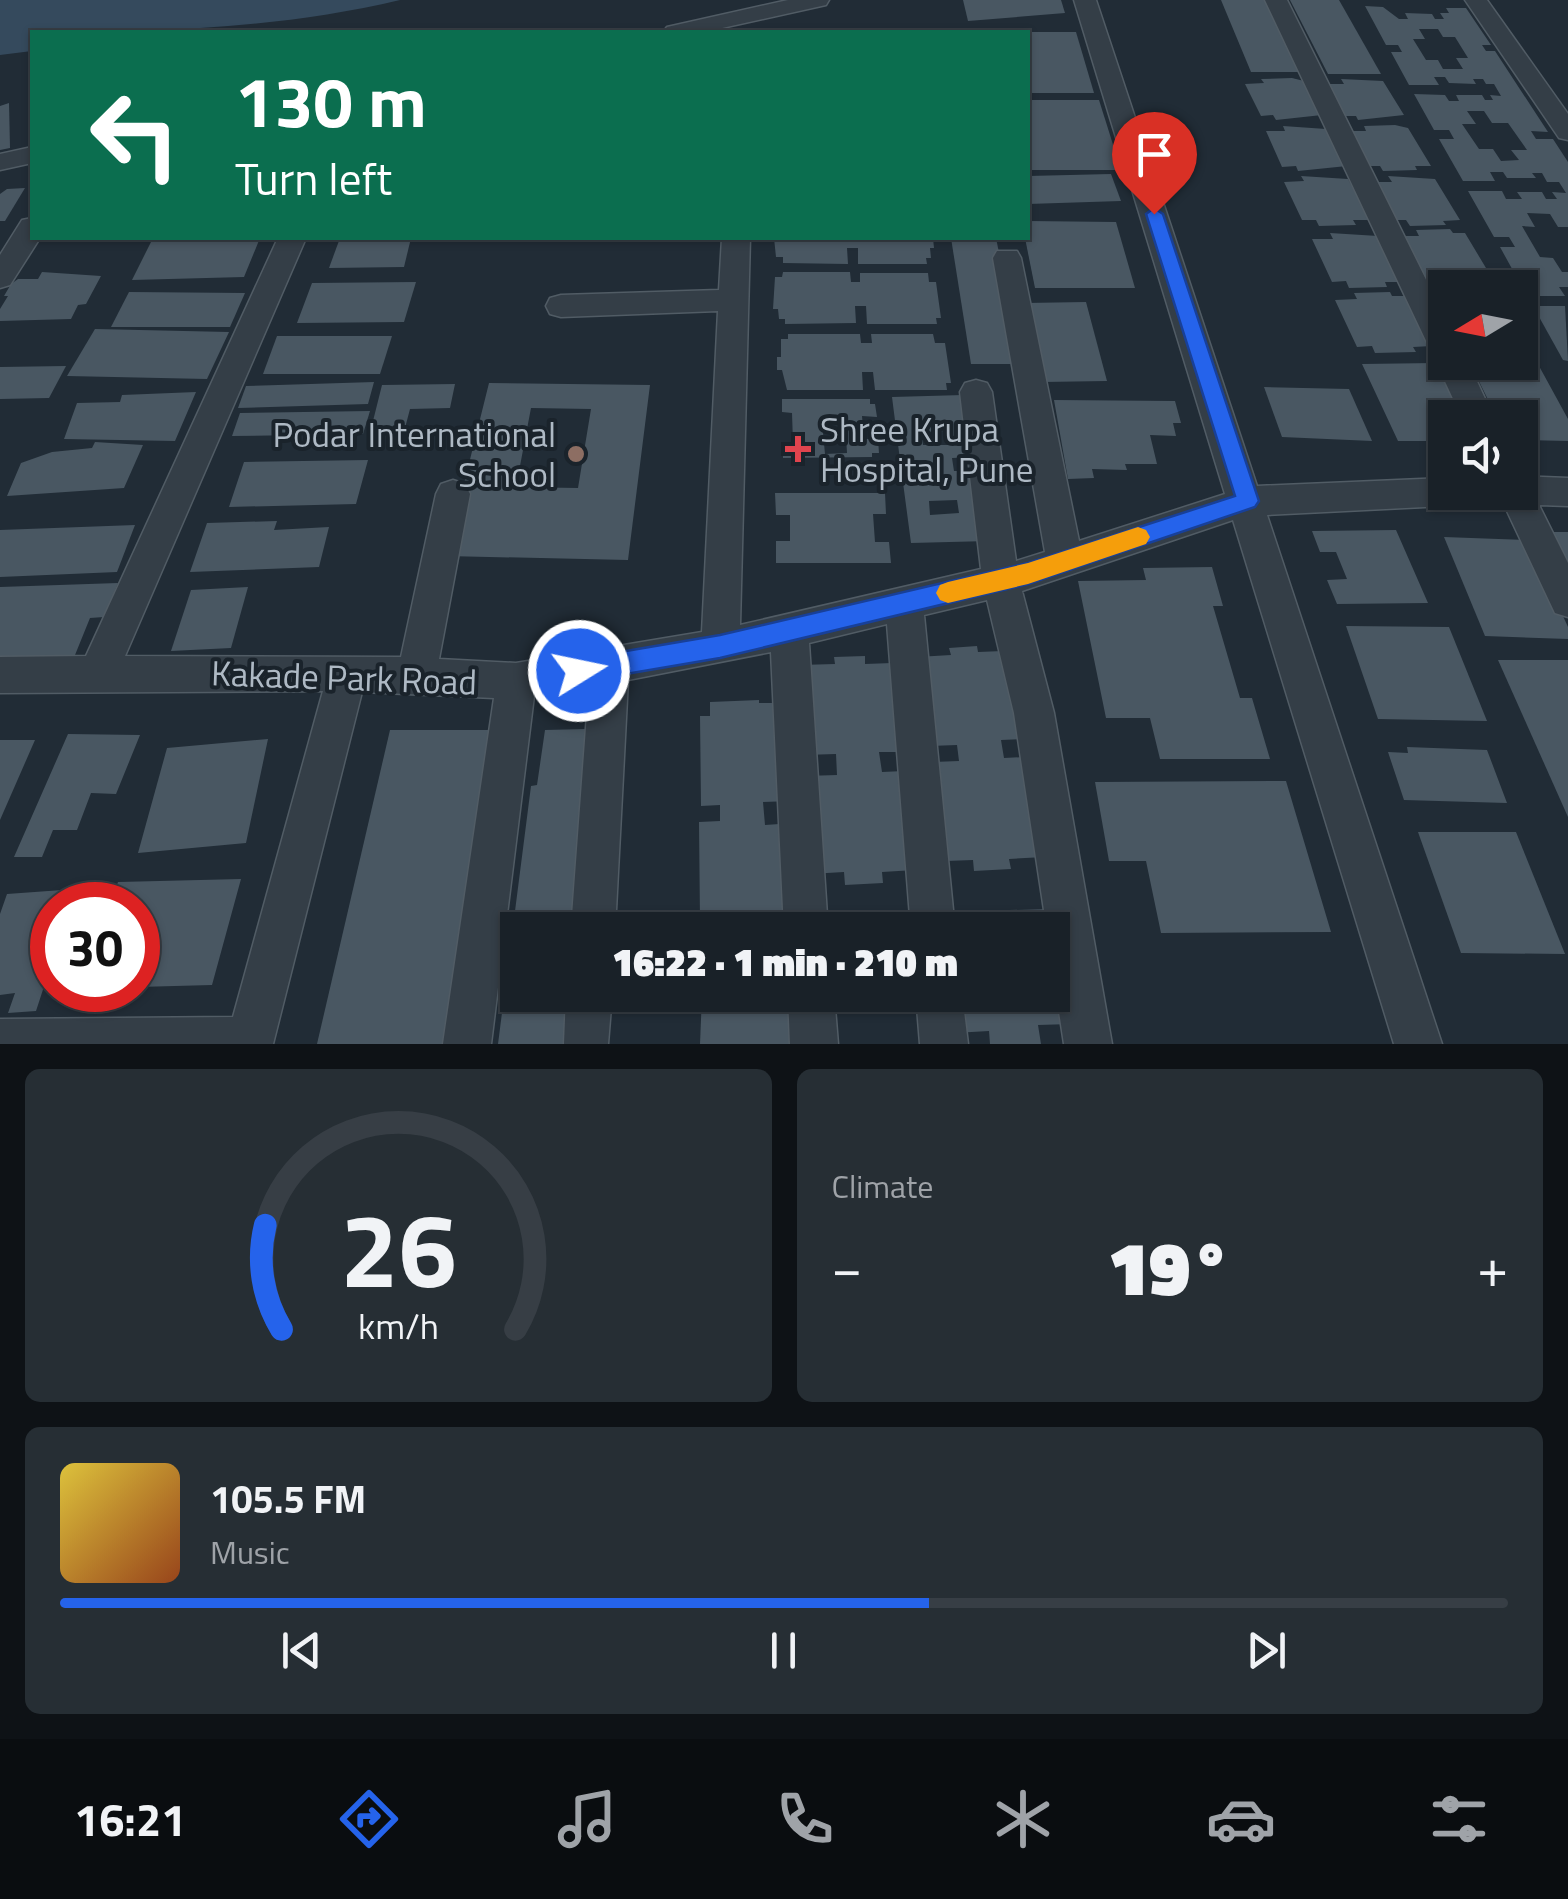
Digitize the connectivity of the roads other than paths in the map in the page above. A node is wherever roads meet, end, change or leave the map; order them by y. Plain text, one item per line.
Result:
1 (818, 0) edge
2 (1085, 0) edge
3 (1276, 0) edge
4 (1476, 0) edge
5 (744, 26) edge
6 (698, 30) edge
7 (1568, 132) edge
8 (30, 155) edge
9 (0, 162) edge
10 (30, 230) edge
11 (291, 240) edge
12 (736, 240) edge
13 (1007, 258) dead end
14 (0, 278) edge
15 (734, 300) junction
16 (561, 306) dead end
17 (1428, 314) edge
18 (976, 392) dead end
19 (1538, 491) edge
20 (1568, 492) edge
21 (1428, 493) edge
22 (452, 494) dead end
23 (1248, 501) junction
24 (1526, 510) edge
25 (1065, 561) junction
26 (1001, 580) junction
27 (1568, 601) edge
28 (904, 603) junction
29 (789, 629) junction
30 (720, 647) junction
31 (610, 666) junction
32 (98, 673) junction
33 (347, 673) junction
34 (0, 675) edge
35 (416, 679) junction
36 (516, 681) junction
37 (594, 912) edge
38 (805, 912) edge
39 (931, 912) edge
40 (812, 1012) edge
41 (941, 1012) edge
42 (250, 1042) edge
43 (0, 1044) edge
44 (468, 1044) edge
45 (814, 1044) edge
46 (944, 1044) edge
47 (1088, 1044) edge
48 (1418, 1044) edge

1 - 5 street
2 - 23 street
3 - 17 street
4 - 7 street
5 - 6 street
8 - 9 street
10 - 14 street
11 - 32 street
12 - 15 street
13 - 25 street
15 - 16 street
15 - 30 street
18 - 26 street
19 - 20 street
21 - 23 street, Kakade Park Road
22 - 35 street
23 - 25 street, Kakade Park Road
23 - 48 street
24 - 27 street
25 - 26 street, Kakade Park Road
26 - 28 street, Kakade Park Road
26 - 47 street
28 - 29 street, Kakade Park Road
28 - 39 street
29 - 30 street, Kakade Park Road
29 - 38 street
30 - 31 street, Kakade Park Road
31 - 36 street, Kakade Park Road
31 - 37 street
32 - 33 street, Kakade Park Road
32 - 34 street, Kakade Park Road
33 - 35 street, Kakade Park Road
33 - 42 street
35 - 36 street, Kakade Park Road
36 - 44 street
40 - 45 street
41 - 46 street
42 - 43 street

